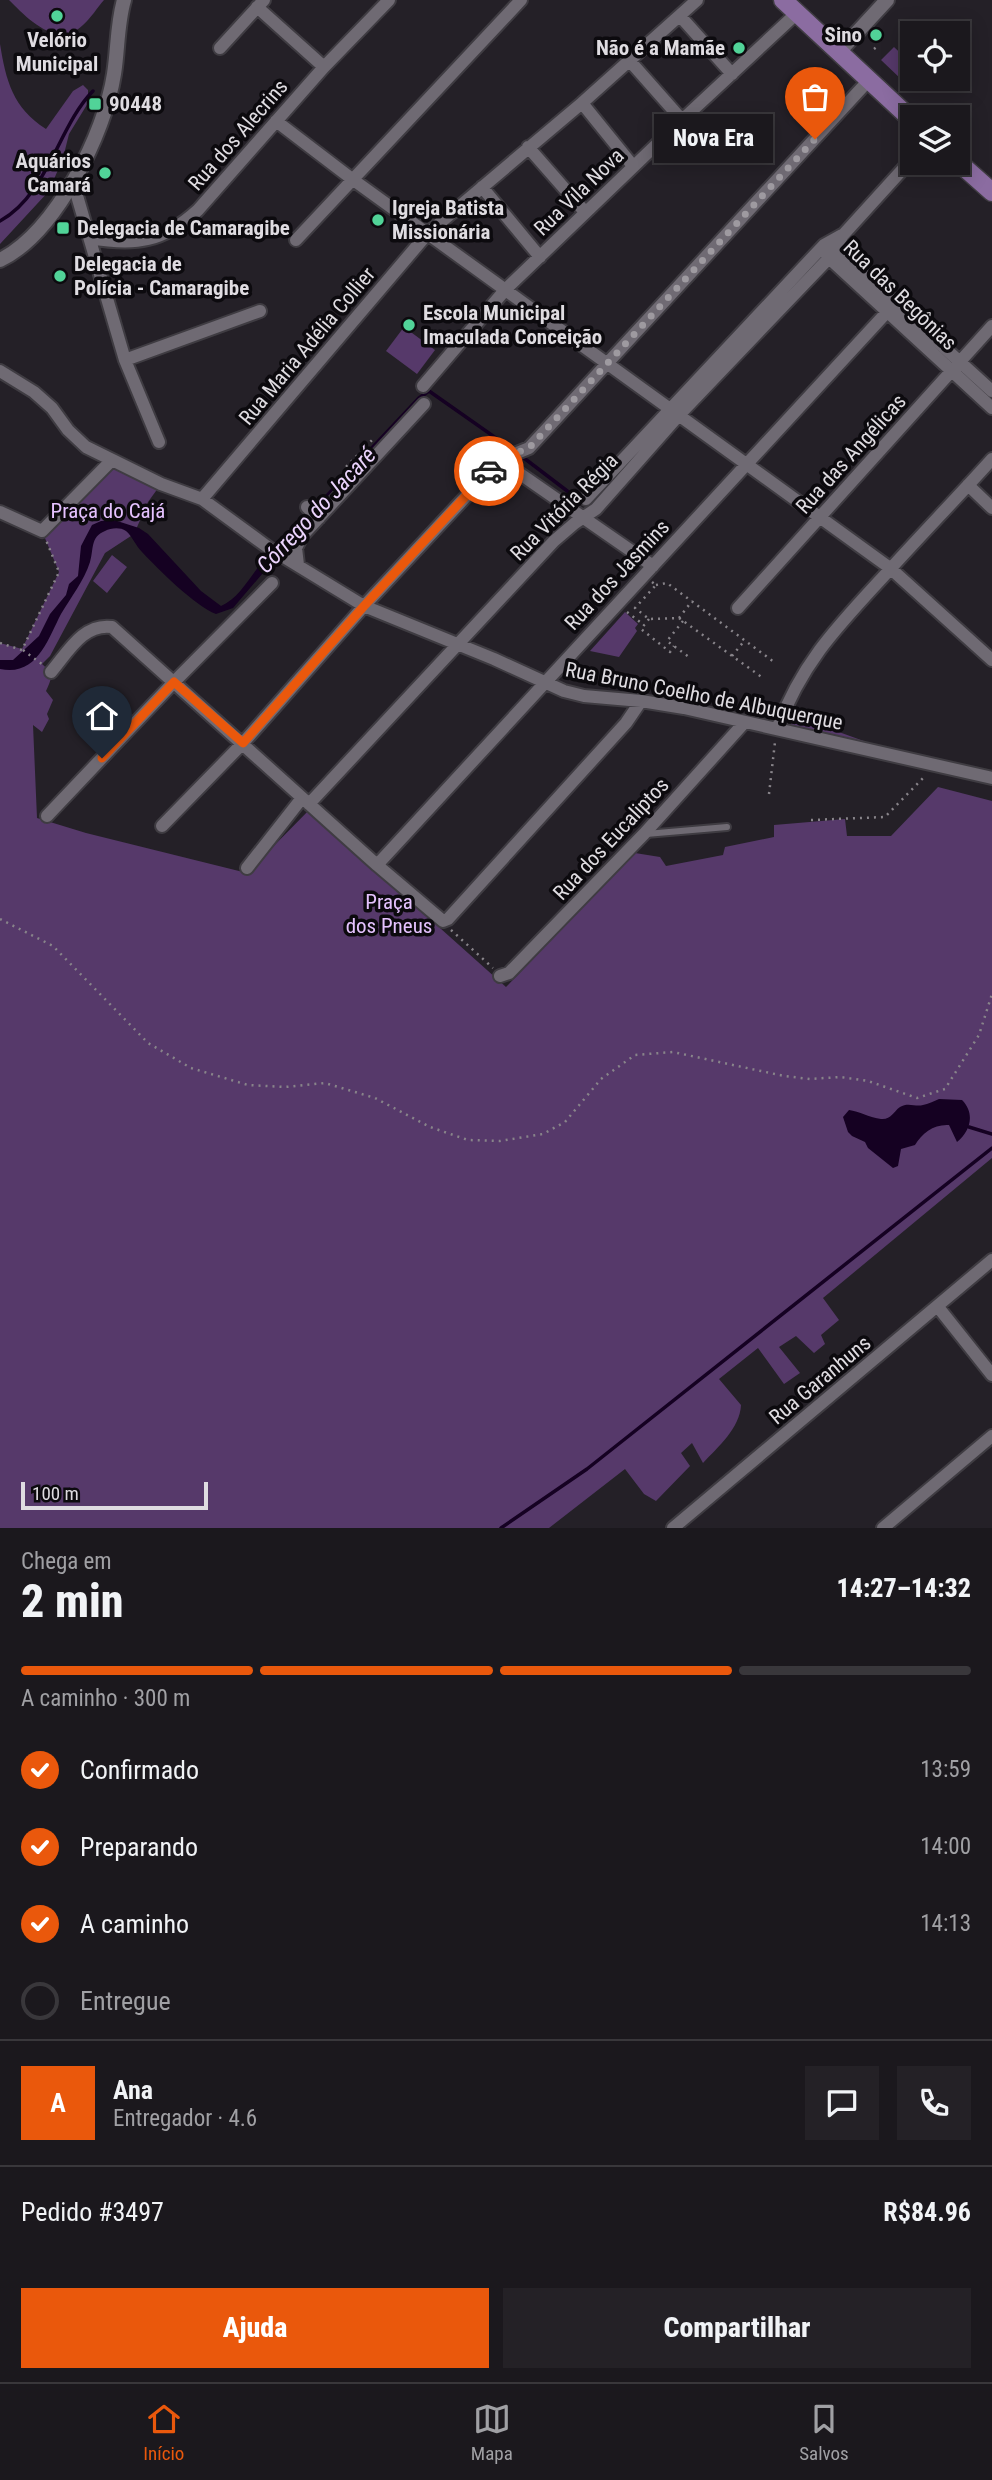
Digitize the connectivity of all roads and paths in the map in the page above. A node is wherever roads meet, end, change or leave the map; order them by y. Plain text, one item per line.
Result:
1 (124, 0) edge
2 (389, 0) edge
3 (521, 0) edge
4 (698, 0) edge
5 (783, 0) edge
6 (887, 0) edge
7 (260, 4) edge
8 (797, 13) junction
9 (680, 16) junction
10 (879, 45) dead end
11 (220, 48) dead end
12 (874, 49) dead end
13 (839, 52) junction
14 (629, 60) junction
15 (324, 67) junction
16 (732, 74) junction
17 (869, 80) junction
18 (582, 103) junction
19 (900, 109) edge
20 (682, 120) junction
21 (276, 121) junction
22 (528, 147) junction
23 (633, 166) junction
24 (900, 172) edge
25 (970, 173) edge
26 (352, 179) junction
27 (73, 182) junction
28 (482, 187) junction
29 (992, 192) edge
30 (586, 212) junction
31 (428, 233) junction
32 (90, 237) junction
33 (296, 240) dead end
34 (830, 251) junction
35 (540, 257) junction
36 (0, 260) edge
37 (506, 289) junction
38 (260, 312) dead end
39 (887, 312) junction
40 (992, 326) edge
41 (125, 360) junction
42 (606, 362) junction
43 (955, 367) junction
44 (0, 371) edge
45 (423, 386) dead end
46 (992, 391) edge
47 (424, 404) dead end
48 (992, 408) edge
49 (675, 412) junction
50 (379, 433) dead end
51 (159, 442) dead end
52 (501, 459) junction
53 (992, 459) edge
54 (111, 461) junction
55 (746, 464) junction
56 (343, 472) dead end
57 (968, 485) junction
58 (202, 499) junction
59 (586, 499) dead end
60 (992, 508) edge
61 (0, 512) edge
62 (584, 518) junction
63 (820, 518) junction
64 (42, 531) junction
65 (295, 563) junction
66 (890, 568) junction
67 (648, 570) junction
68 (272, 583) dead end
69 (656, 585) junction
70 (692, 601) junction
71 (617, 603) junction
72 (364, 606) junction
73 (738, 608) dead end
74 (649, 619) junction
75 (681, 619) junction
76 (644, 625) junction
77 (745, 640) junction
78 (0, 643) edge
79 (457, 644) junction
80 (674, 646) junction
81 (22, 650) junction
82 (732, 656) junction
83 (689, 657) dead end
84 (992, 660) edge
85 (774, 662) dead end
86 (50, 671) joint
87 (763, 678) dead end
88 (544, 681) junction
89 (174, 682) junction
90 (642, 701) junction
91 (744, 723) junction
92 (776, 734) junction
93 (243, 743) junction
94 (936, 765) junction
95 (992, 778) edge
96 (769, 794) dead end
97 (305, 801) junction
98 (47, 816) dead end
99 (811, 820) dead end
100 (162, 826) dead end
101 (727, 827) dead end
102 (644, 834) junction
103 (377, 865) junction
104 (247, 869) dead end
105 (0, 919) edge
106 (443, 921) junction
107 (500, 976) joint
108 (992, 994) edge
109 (992, 1260) edge
110 (938, 1307) junction
111 (992, 1376) edge
112 (992, 1436) edge
113 (673, 1528) edge
114 (883, 1528) edge

1 - 27 street
2 - 15 street, Rua dos Alecrins
3 - 26 street
4 - 9 street, Rua Maria Adélia Collier
5 - 8 main road
6 - 13 street
7 - 11 street
7 - 15 street
8 - 13 main road
8 - 16 street, Rua Vila Nova
9 - 14 street, Rua Maria Adélia Collier
9 - 16 street
10 - 12 path
13 - 17 main road
14 - 18 street, Rua Maria Adélia Collier
14 - 20 street
15 - 21 street, Rua dos Alecrins
16 - 20 street, Rua Vila Nova
17 - 19 main road
17 - 42 street
18 - 22 street, Rua Maria Adélia Collier
18 - 23 street
20 - 23 street, Rua Vila Nova
21 - 26 street
21 - 32 street, Rua dos Alecrins
22 - 28 street, Rua Maria Adélia Collier
22 - 30 street
23 - 30 street, Rua Vila Nova
24 - 34 street, Rua Vitória Régia
25 - 29 main road
26 - 31 street
26 - 33 street
27 - 32 street
27 - 36 street
28 - 31 street, Rua Maria Adélia Collier
28 - 35 street
30 - 35 street, Rua Vila Nova
31 - 37 street
31 - 58 street, Rua Maria Adélia Collier
32 - 41 street
34 - 39 street, Rua das Begônias
34 - 43 street, Rua das Begônias
34 - 49 street, Rua Vitória Régia
35 - 37 street, Rua Vila Nova
37 - 42 street
37 - 45 street, Rua Vila Nova
38 - 41 street
39 - 43 street, Rua das Begônias
39 - 55 street, Rua dos Jasmins
40 - 43 street, Rua das Angélicas
41 - 51 street
42 - 49 street
42 - 52 street
43 - 46 street, Rua das Begônias
43 - 48 street, Rua das Begônias
43 - 63 street, Rua das Angélicas
44 - 54 street, Rua Bruno Coelho de Albuquerque
47 - 65 street
49 - 55 street
49 - 59 street, Rua Vitória Régia
49 - 62 street, Rua Vitória Régia
50 - 56 path
52 - 62 street
52 - 72 street
53 - 57 street
54 - 58 street, Rua Bruno Coelho de Albuquerque
54 - 64 street
55 - 63 street
55 - 67 street, Rua dos Jasmins
57 - 60 street
57 - 66 street
58 - 65 street, Rua Bruno Coelho de Albuquerque
61 - 64 street
62 - 67 street
62 - 79 street, Rua Vitória Régia
63 - 66 street
63 - 73 street, Rua das Angélicas
64 - 81 path
65 - 72 street, Rua Bruno Coelho de Albuquerque
66 - 84 street
66 - 92 street
67 - 69 path
67 - 71 street, Rua dos Jasmins
68 - 89 street
69 - 70 path
69 - 74 path
70 - 75 path
70 - 77 path
71 - 76 path
71 - 88 street, Rua dos Jasmins
72 - 79 street, Rua Bruno Coelho de Albuquerque
72 - 93 street
74 - 75 path
74 - 76 path
75 - 80 path
75 - 82 path
76 - 80 path
77 - 82 path
77 - 85 path
78 - 81 path
79 - 88 street, Rua Bruno Coelho de Albuquerque
79 - 97 street, Rua Vitória Régia
80 - 83 path
81 - 86 path
82 - 87 path
86 - 89 street
88 - 90 street, Rua Bruno Coelho de Albuquerque
88 - 103 street, Rua dos Jasmins
89 - 93 street
89 - 98 street
90 - 91 street, Rua Bruno Coelho de Albuquerque
90 - 106 street
91 - 92 street, Rua Bruno Coelho de Albuquerque
91 - 102 street, Rua dos Eucaliptos
92 - 94 street, Rua Bruno Coelho de Albuquerque
92 - 96 path
93 - 97 street
93 - 100 street
94 - 95 street, Rua Bruno Coelho de Albuquerque
94 - 99 path
97 - 103 street
97 - 104 street, Rua Vitória Régia
101 - 102 lane
102 - 107 street, Rua dos Eucaliptos
103 - 106 street
105 - 108 path
106 - 107 path
109 - 110 street, Rua Garanhuns
110 - 111 street
110 - 113 street, Rua Garanhuns
112 - 114 street

